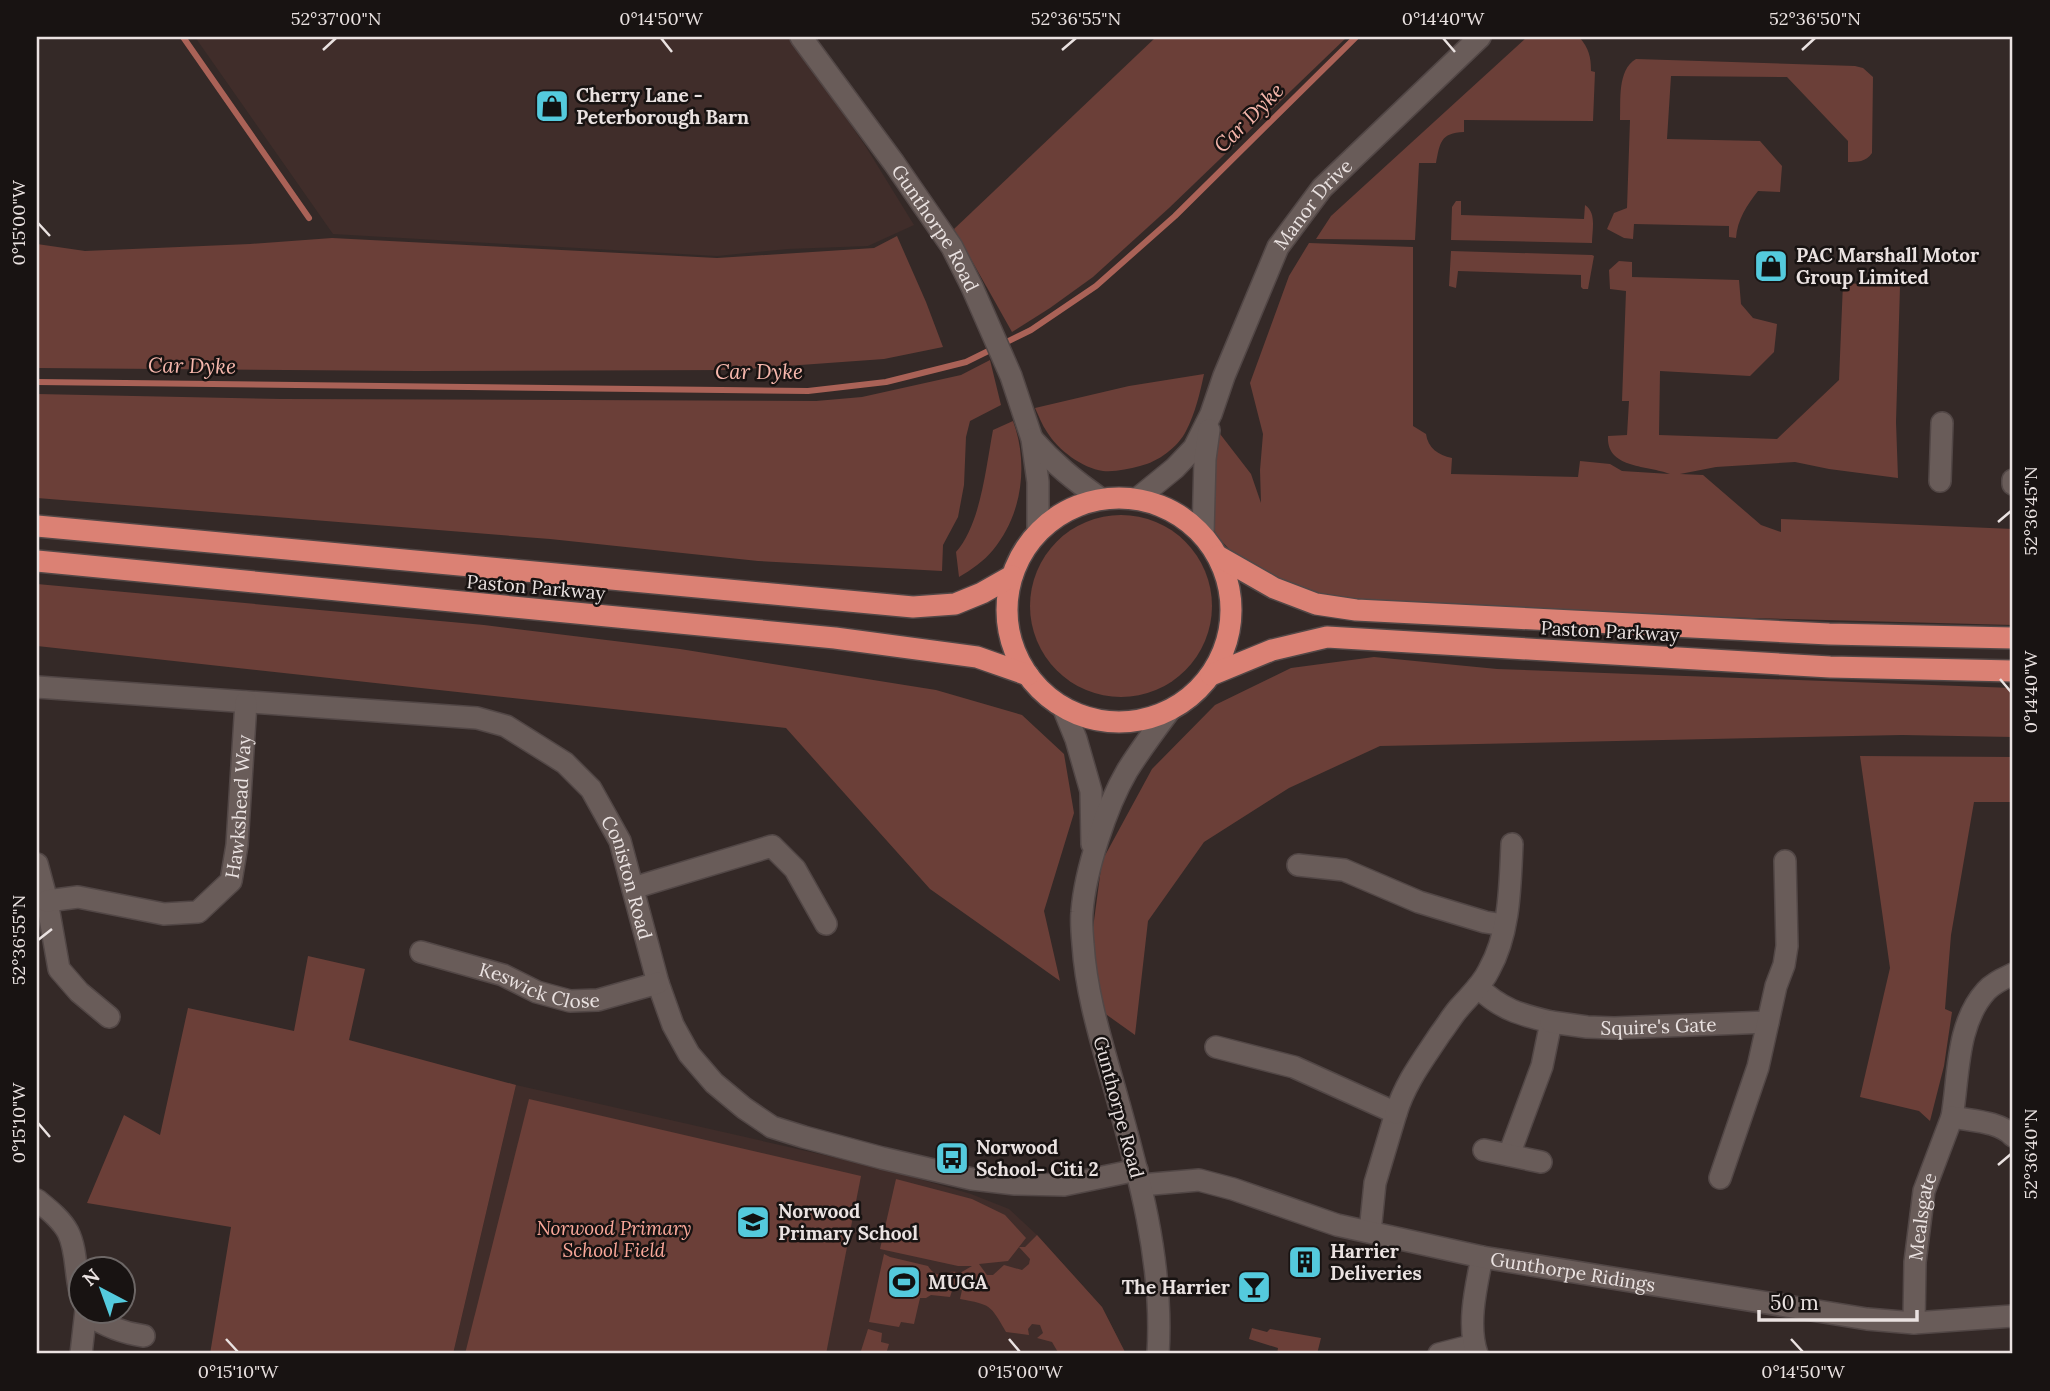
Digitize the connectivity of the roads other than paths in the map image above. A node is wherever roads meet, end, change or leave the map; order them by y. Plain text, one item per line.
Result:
1 (802, 37) edge
2 (1480, 37) edge
3 (1211, 414) junction
4 (1941, 423) dead end
5 (1032, 439) junction
6 (1940, 481) dead end
7 (1101, 499) junction
8 (1137, 499) junction
9 (37, 526) edge
10 (1038, 532) junction
11 (1203, 534) junction
12 (1218, 556) junction
13 (37, 561) edge
14 (1012, 576) junction
15 (2013, 638) edge
16 (2013, 671) edge
17 (1028, 675) junction
18 (1211, 675) junction
19 (37, 687) edge
20 (246, 702) junction
21 (1063, 707) junction
22 (1170, 710) junction
23 (1512, 844) dead end
24 (1092, 860) junction
25 (1786, 861) dead end
26 (37, 864) edge
27 (1298, 865) dead end
28 (633, 888) junction
29 (47, 901) junction
30 (826, 924) dead end
31 (1504, 925) junction
32 (421, 952) dead end
33 (2013, 974) edge
34 (658, 982) junction
35 (1478, 987) junction
36 (108, 1017) dead end
37 (1551, 1022) junction
38 (1768, 1022) junction
39 (1216, 1047) dead end
40 (1396, 1113) junction
41 (1952, 1117) junction
42 (2013, 1136) edge
43 (1483, 1150) dead end
44 (1509, 1155) junction
45 (1541, 1162) dead end
46 (1139, 1177) junction
47 (1720, 1178) dead end
48 (37, 1200) edge
49 (1370, 1232) junction
50 (74, 1254) edge
51 (1482, 1256) junction
52 (2013, 1316) edge
53 (1914, 1323) junction
54 (85, 1324) edge
55 (103, 1324) edge
56 (144, 1336) dead end
57 (1476, 1349) edge
58 (82, 1354) edge
59 (1158, 1354) edge
60 (1439, 1354) edge

1 - 5 street, Gunthorpe Road
2 - 3 street, Manor Drive
3 - 8 street, Manor Drive
3 - 11 street, Manor Drive
4 - 6 street
5 - 7 street, Gunthorpe Road
5 - 10 street, Gunthorpe Road
7 - 8 highway
7 - 10 highway
8 - 11 highway
9 - 14 highway, Paston Parkway
10 - 14 highway
11 - 12 highway
12 - 15 highway, Paston Parkway
12 - 18 highway
13 - 17 highway, Paston Parkway
14 - 17 highway
16 - 18 highway, Paston Parkway
17 - 21 highway
18 - 22 highway
19 - 20 street, Coniston Road
20 - 28 street, Coniston Road
20 - 29 street, Hawkshead Way
21 - 22 highway
21 - 24 street, Gunthorpe Road
22 - 24 street, Gunthorpe Road
23 - 31 street
24 - 46 street, Gunthorpe Road
25 - 38 street
26 - 29 street
27 - 31 street
28 - 30 street
28 - 34 street, Coniston Road
29 - 36 street
31 - 35 street
32 - 34 street, Keswick Close
33 - 41 street, Mealsgate
34 - 46 street, Coniston Road
35 - 37 street, Squire's Gate
35 - 40 street
37 - 38 street, Squire's Gate
37 - 44 street
38 - 47 street
39 - 40 street
40 - 49 street
41 - 42 street
41 - 53 street, Mealsgate
43 - 44 street
44 - 45 street
46 - 49 street, Gunthorpe Ridings
46 - 59 street, Gunthorpe Road
48 - 50 street
49 - 51 street, Gunthorpe Ridings
51 - 53 street, Gunthorpe Ridings
51 - 57 street
52 - 53 street, Gunthorpe Ridings
54 - 58 street
55 - 56 street
57 - 60 street

